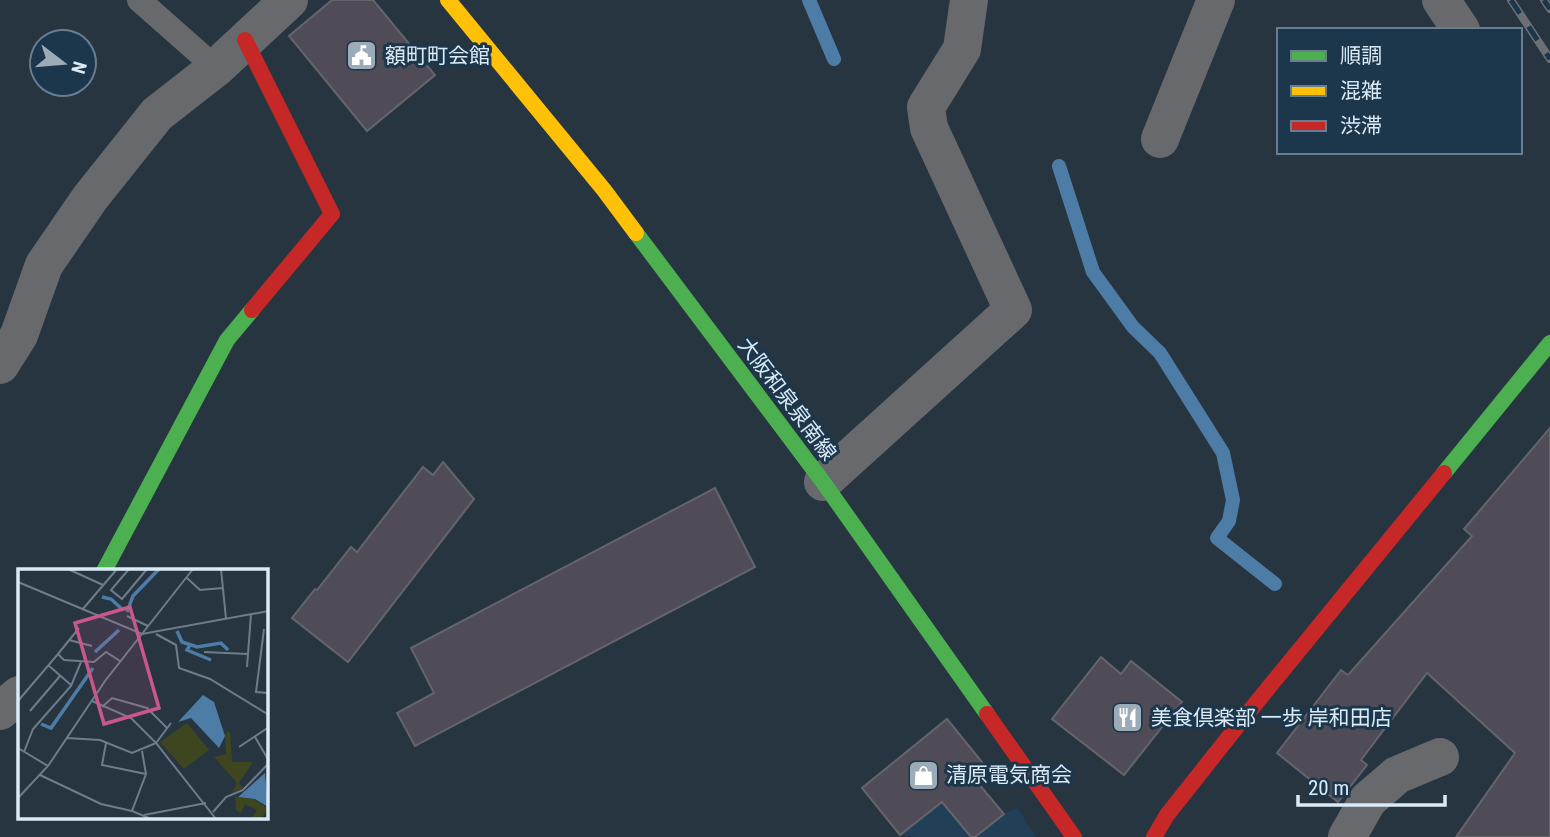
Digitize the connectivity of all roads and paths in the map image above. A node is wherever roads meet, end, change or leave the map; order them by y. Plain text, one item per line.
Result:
1 (139, 0) edge
2 (289, 0) edge
3 (448, 0) edge
4 (969, 0) edge
5 (1216, 0) edge
6 (1441, 0) edge
7 (1460, 28) edge
8 (245, 40) junction
9 (216, 68) junction
10 (1160, 139) dead end
11 (1550, 343) edge
12 (0, 365) edge
13 (823, 482) junction
14 (105, 569) edge
15 (18, 696) edge
16 (0, 711) edge
17 (1440, 757) dead end
18 (1074, 837) edge
19 (1154, 837) edge
20 (1347, 837) edge

1 - 9 lane
2 - 8 street
3 - 13 street, 大阪和泉泉南線
4 - 13 street
5 - 10 street
6 - 7 street
8 - 9 street
8 - 14 street
9 - 12 street
11 - 19 street
13 - 18 street, 大阪和泉泉南線
15 - 16 street
17 - 20 street

